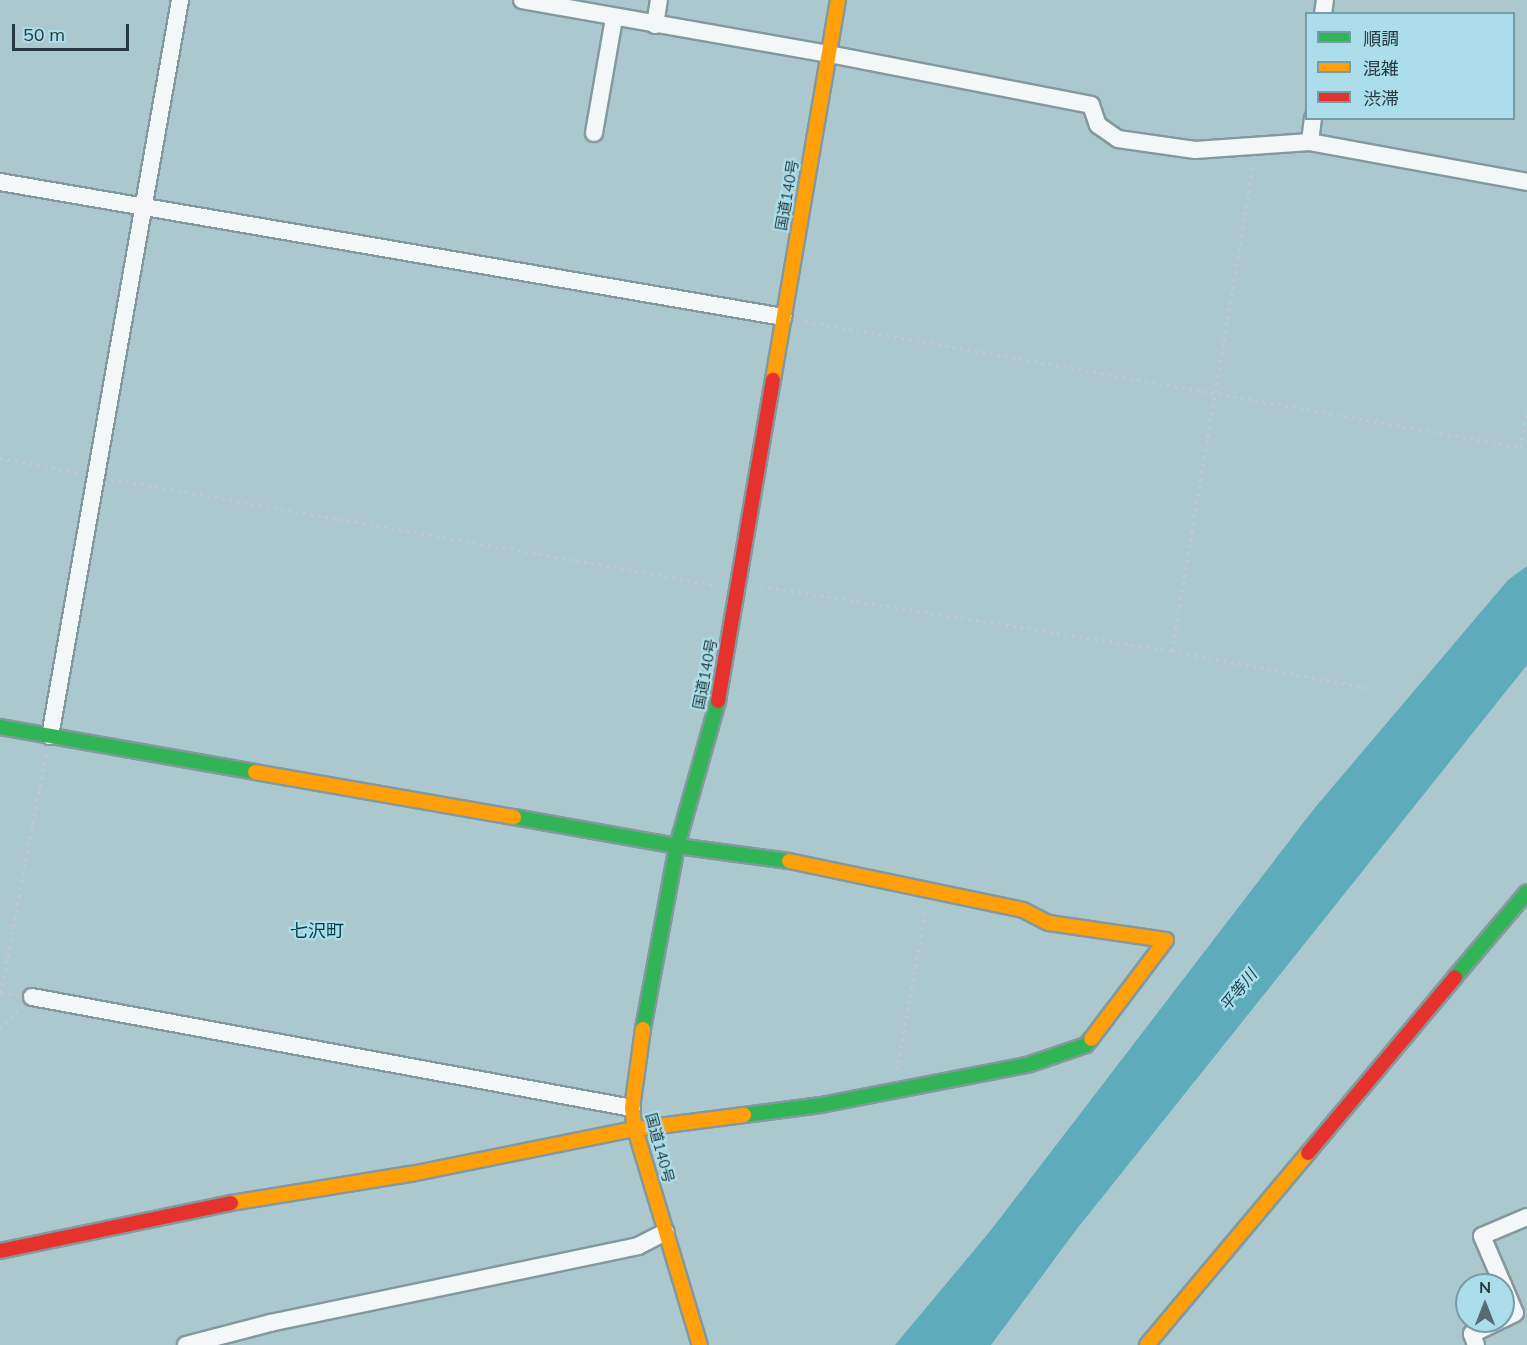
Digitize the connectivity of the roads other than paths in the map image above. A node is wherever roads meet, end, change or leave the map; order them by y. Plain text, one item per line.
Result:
1 (180, 0) edge
2 (527, 0) edge
3 (659, 0) edge
4 (838, 0) edge
5 (614, 18) junction
6 (655, 25) junction
7 (829, 54) junction
8 (1313, 120) edge
9 (594, 133) dead end
10 (1310, 142) junction
11 (0, 182) edge
12 (1527, 182) edge
13 (144, 208) junction
14 (783, 317) junction
15 (0, 727) edge
16 (50, 736) junction
17 (677, 846) junction
18 (1527, 892) edge
19 (32, 997) road end
20 (632, 1108) junction
21 (635, 1130) junction
22 (1527, 1217) edge
23 (666, 1232) junction
24 (0, 1251) edge
25 (1498, 1273) edge
26 (186, 1345) edge
27 (700, 1345) edge
28 (1148, 1345) edge

1 - 13 street
2 - 5 street
3 - 6 street
4 - 7 main road, 国道140号
5 - 6 street
5 - 9 street
6 - 7 street
7 - 10 street
7 - 14 main road, 国道140号
8 - 10 street
10 - 12 street
11 - 13 street
13 - 14 street
13 - 16 street
14 - 17 main road, 国道140号
15 - 16 main road
16 - 17 main road
17 - 20 main road, 国道140号
17 - 21 main road
18 - 28 main road
19 - 20 street
20 - 21 main road, 国道140号
21 - 23 main road, 国道140号
21 - 24 main road
22 - 25 street
23 - 26 street
23 - 27 main road, 国道140号

